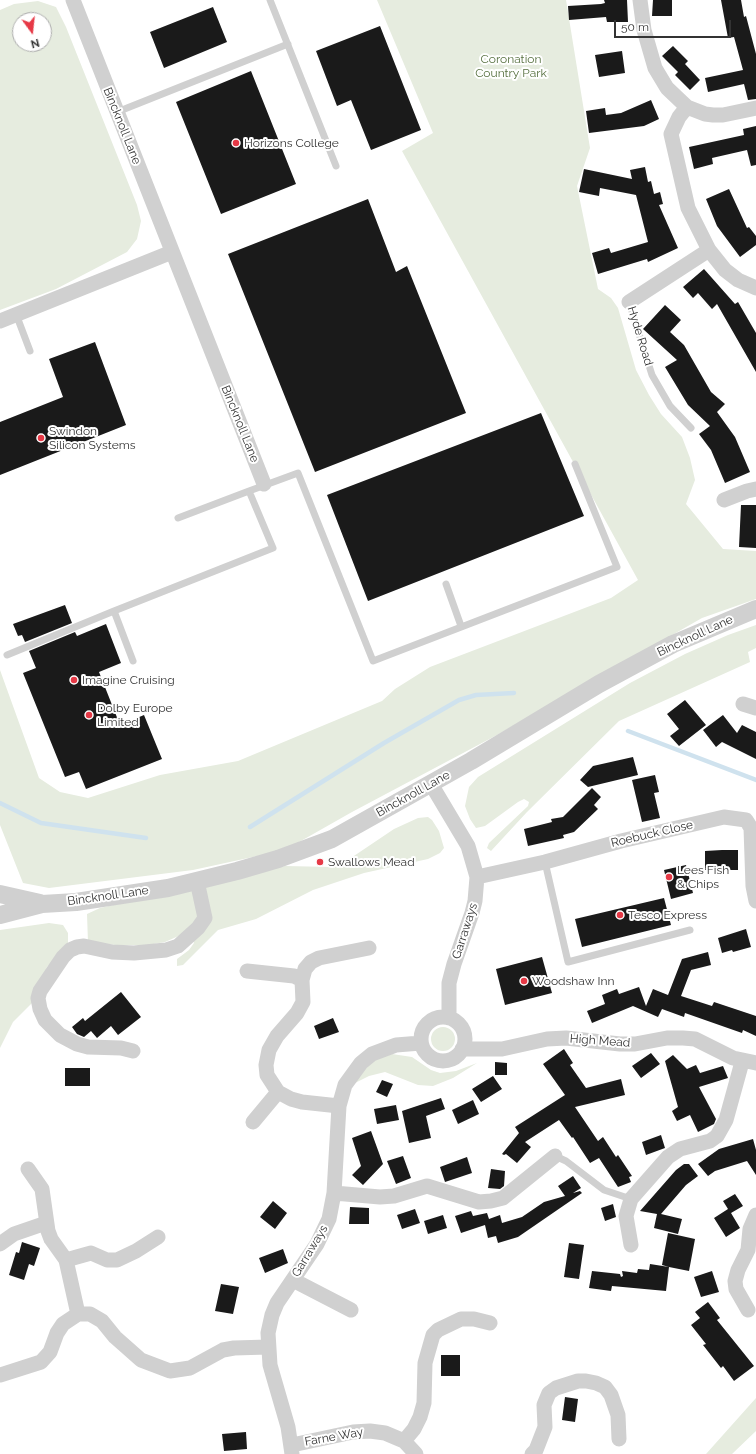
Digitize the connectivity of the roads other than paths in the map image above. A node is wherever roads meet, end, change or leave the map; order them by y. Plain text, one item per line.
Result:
1 (73, 0) edge
2 (270, 0) edge
3 (640, 0) edge
4 (288, 44) junction
5 (687, 107) junction
6 (756, 108) edge
7 (116, 112) junction
8 (336, 166) dead end
9 (709, 250) junction
10 (172, 252) junction
11 (756, 288) edge
12 (629, 302) joint
13 (16, 314) junction
14 (0, 321) edge
15 (30, 351) dead end
16 (691, 428) dead end
17 (575, 464) dead end
18 (264, 484) junction
19 (756, 489) edge
20 (249, 490) junction
21 (724, 500) dead end
22 (178, 518) dead end
23 (446, 584) dead end
24 (756, 610) edge
25 (114, 611) junction
26 (461, 626) junction
27 (7, 655) dead end
28 (133, 661) dead end
29 (431, 784) junction
30 (545, 862) junction
31 (477, 877) junction
32 (197, 881) junction
33 (0, 894) edge
34 (756, 901) edge
35 (42, 904) junction
36 (0, 915) edge
37 (690, 930) dead end
38 (369, 948) dead end
39 (247, 971) dead end
40 (302, 980) junction
41 (448, 1018) junction
42 (421, 1043) junction
43 (462, 1050) junction
44 (133, 1052) dead end
45 (749, 1063) edge
46 (278, 1092) junction
47 (339, 1106) junction
48 (253, 1122) dead end
49 (555, 1156) joint
50 (28, 1169) dead end
51 (334, 1193) junction
52 (630, 1199) junction
53 (756, 1215) edge
54 (46, 1223) junction
55 (158, 1236) dead end
56 (0, 1244) edge
57 (631, 1244) dead end
58 (66, 1260) junction
59 (294, 1280) junction
60 (351, 1310) dead end
61 (748, 1310) dead end
62 (78, 1314) junction
63 (490, 1323) dead end
64 (268, 1347) junction
65 (0, 1375) edge
66 (619, 1439) dead end
67 (404, 1442) junction
68 (292, 1449) edge
69 (416, 1454) edge
70 (532, 1454) edge

1 - 7 street, Bincknoll Lane
2 - 4 lane
3 - 5 street
4 - 7 lane
4 - 8 lane
5 - 6 street
5 - 9 street
7 - 10 street, Bincknoll Lane
9 - 11 street
9 - 12 street, Hyde Road
10 - 13 street
10 - 18 street, Bincknoll Lane
12 - 16 lane, Hyde Road
13 - 14 street
13 - 15 lane
17 - 26 lane
18 - 20 lane
18 - 26 lane
19 - 21 street
20 - 22 lane
20 - 25 lane
23 - 26 lane
24 - 29 street, Bincknoll Lane
25 - 27 lane
25 - 28 lane
29 - 31 street, Garraways
29 - 32 street, Bincknoll Lane
30 - 31 street, Roebuck Close
30 - 34 street, Roebuck Close
30 - 37 lane
31 - 41 street, Garraways
32 - 35 street, Bincknoll Lane
32 - 44 street
33 - 35 street, Bincknoll Lane
35 - 36 street, Bincknoll Lane
38 - 40 street
39 - 40 street
40 - 46 street
41 - 42 street
41 - 43 street
42 - 43 street
42 - 47 street, Garraways
43 - 45 street, High Mead
45 - 52 street
46 - 47 street
46 - 48 street
47 - 51 street, Garraways
49 - 51 street
49 - 52 lane
50 - 54 street
51 - 59 street, Garraways
52 - 57 street
53 - 61 street
54 - 56 street
54 - 58 street
55 - 58 street
58 - 62 street
59 - 60 street
59 - 64 street, Garraways
62 - 64 street
62 - 65 street
63 - 67 street
64 - 68 street, Garraways
66 - 70 street
67 - 68 street, Farne Way
67 - 69 street, Farne Way

